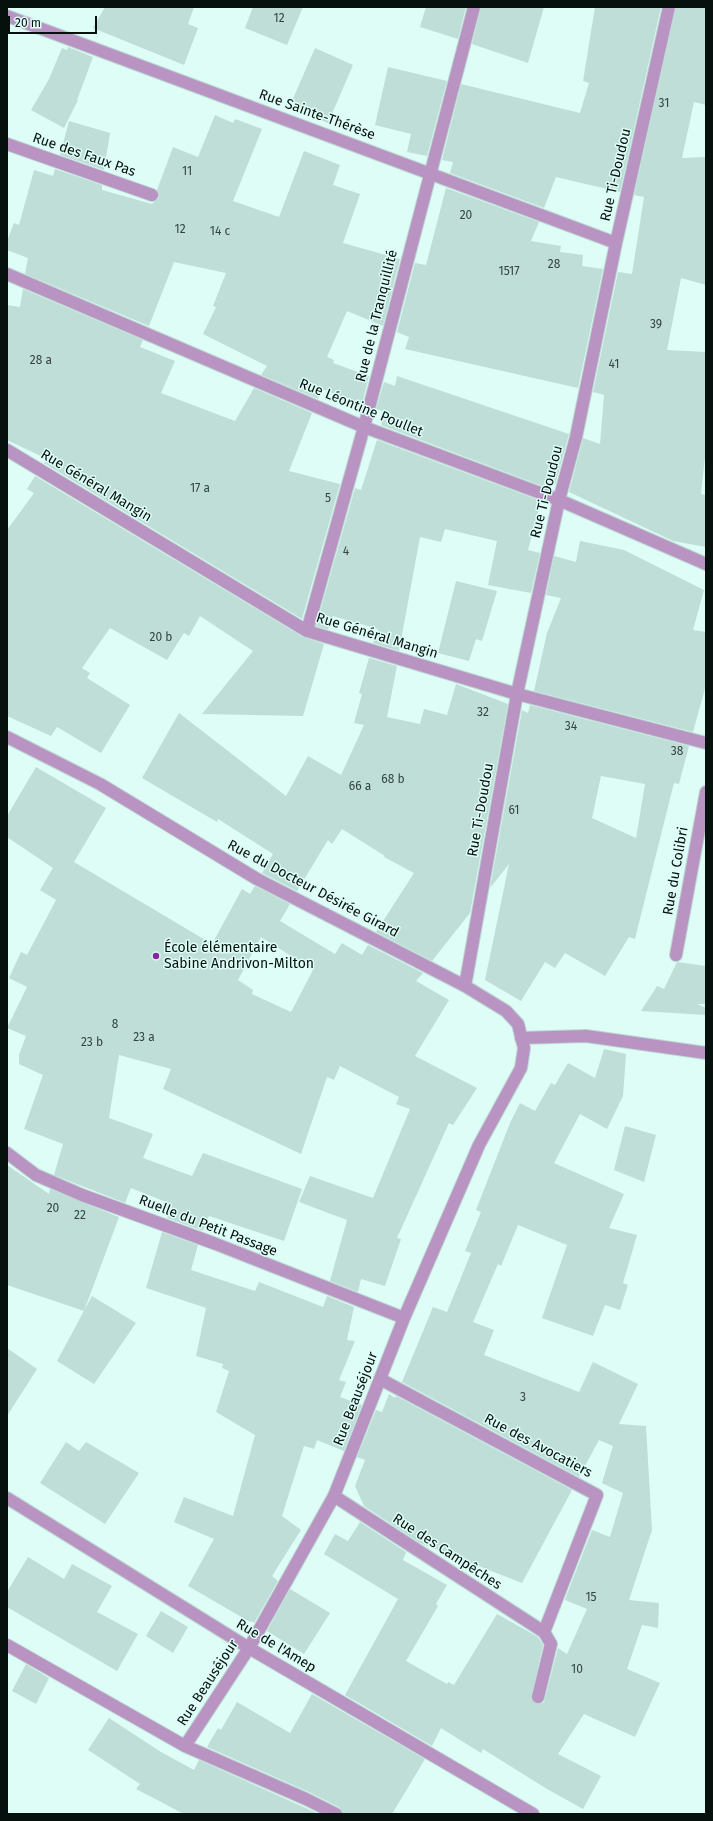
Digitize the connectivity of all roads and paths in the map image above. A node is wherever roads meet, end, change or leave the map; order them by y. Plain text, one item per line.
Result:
1 (474, 7) edge
2 (669, 7) edge
3 (7, 16) edge
4 (7, 144) edge
5 (430, 173) junction
6 (152, 195) dead end
7 (616, 243) junction
8 (7, 274) edge
9 (364, 427) junction
10 (7, 450) edge
11 (559, 500) junction
12 (706, 564) edge
13 (307, 631) junction
14 (517, 694) junction
15 (7, 737) edge
16 (706, 743) edge
17 (706, 792) edge
18 (676, 955) dead end
19 (465, 986) junction
20 (523, 1043) junction
21 (706, 1053) edge
22 (7, 1153) edge
23 (404, 1318) junction
24 (380, 1379) junction
25 (334, 1496) junction
26 (7, 1498) edge
27 (544, 1632) junction
28 (7, 1645) edge
29 (249, 1648) junction
30 (538, 1697) dead end
31 (185, 1746) junction
32 (336, 1814) edge
33 (533, 1814) edge

1 - 5 street, Rue de la Tranquillité
2 - 7 street, Rue Ti-Doudou
3 - 5 street, Rue Sainte-Thérèse
4 - 6 street, Rue des Faux Pas
5 - 7 street, Rue Sainte-Thérèse
5 - 9 street, Rue de la Tranquillité
7 - 11 street, Rue Ti-Doudou
8 - 9 street, Rue Léontine Poullet
9 - 11 street, Rue Léontine Poullet
9 - 13 street, Rue de la Tranquillité
10 - 13 street, Rue Général Mangin
11 - 12 street, Rue Léontine Poullet
11 - 14 street, Rue Ti-Doudou
13 - 14 street, Rue Général Mangin
14 - 16 street, Rue Général Mangin
14 - 19 street, Rue Ti-Doudou
15 - 19 street, Rue du Docteur Désirée Girard
17 - 18 street, Rue du Colibri
19 - 20 street, Rue du Docteur Désirée Girard
20 - 21 street
20 - 23 street, Rue Beauséjour
22 - 23 street, Ruelle du Petit Passage
23 - 24 street, Rue Beauséjour
24 - 25 street, Rue Beauséjour
24 - 27 street, Rue des Avocatiers
25 - 27 street, Rue des Campêches
25 - 29 street, Rue Beauséjour
26 - 29 street, Rue de l'Amep
27 - 30 street
28 - 31 street
29 - 31 street, Rue Beauséjour
29 - 33 street, Rue de l'Amep
31 - 32 street

